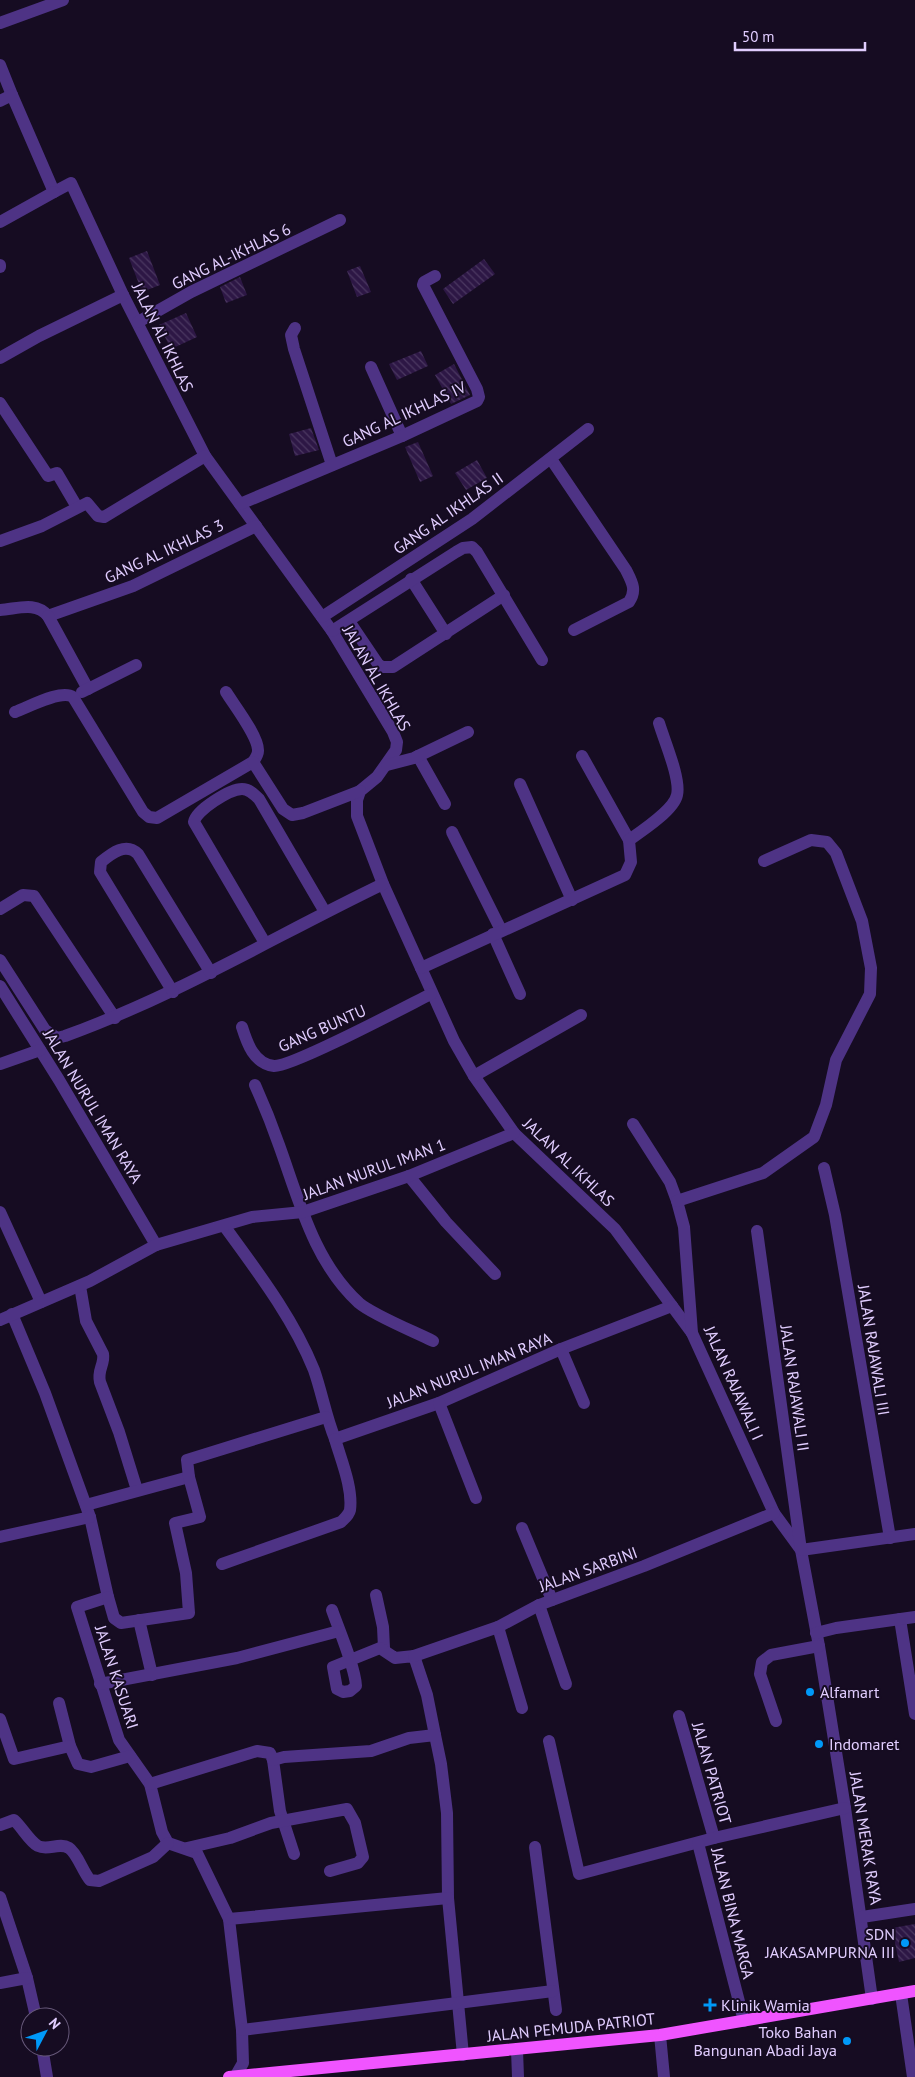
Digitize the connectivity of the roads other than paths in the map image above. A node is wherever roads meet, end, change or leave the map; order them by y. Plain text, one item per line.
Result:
1 (63, 0) edge
2 (0, 23) edge
3 (0, 65) edge
4 (5, 99) edge
5 (54, 192) junction
6 (340, 220) dead end
7 (0, 222) edge
8 (435, 276) dead end
9 (124, 295) junction
10 (138, 322) junction
11 (296, 328) dead end
12 (0, 358) edge
13 (370, 367) dead end
14 (2, 411) edge
15 (588, 429) dead end
16 (402, 436) junction
17 (205, 456) junction
18 (551, 459) junction
19 (332, 465) junction
20 (240, 504) junction
21 (78, 507) junction
22 (256, 526) junction
23 (0, 541) edge
24 (411, 579) junction
25 (504, 596) junction
26 (0, 610) edge
27 (48, 616) junction
28 (322, 617) junction
29 (349, 621) junction
30 (574, 630) dead end
31 (332, 631) junction
32 (446, 634) junction
33 (542, 660) dead end
34 (136, 665) dead end
35 (88, 689) junction
36 (226, 692) dead end
37 (73, 696) junction
38 (15, 712) dead end
39 (659, 723) dead end
40 (468, 732) dead end
41 (418, 756) junction
42 (582, 756) dead end
43 (253, 762) junction
44 (388, 765) junction
45 (520, 784) dead end
46 (360, 790) junction
47 (444, 804) dead end
48 (452, 832) dead end
49 (629, 840) junction
50 (764, 861) dead end
51 (383, 884) junction
52 (572, 900) junction
53 (0, 910) edge
54 (325, 912) junction
55 (497, 932) junction
56 (266, 943) junction
57 (0, 960) edge
58 (421, 968) junction
59 (211, 973) junction
60 (0, 986) edge
61 (173, 992) junction
62 (431, 994) junction
63 (520, 994) dead end
64 (581, 1015) dead end
65 (115, 1018) junction
66 (242, 1027) dead end
67 (40, 1050) junction
68 (0, 1064) edge
69 (474, 1076) junction
70 (255, 1085) dead end
71 (633, 1124) dead end
72 (514, 1133) junction
73 (824, 1168) dead end
74 (408, 1176) junction
75 (677, 1201) junction
76 (0, 1212) edge
77 (303, 1212) junction
78 (225, 1227) junction
79 (758, 1231) dead end
80 (156, 1244) junction
81 (496, 1274) dead end
82 (80, 1286) junction
83 (41, 1302) junction
84 (672, 1306) junction
85 (12, 1314) junction
86 (0, 1320) edge
87 (692, 1333) junction
88 (433, 1341) dead end
89 (561, 1349) junction
90 (439, 1403) junction
91 (584, 1403) dead end
92 (326, 1417) junction
93 (335, 1439) junction
94 (189, 1477) junction
95 (137, 1490) junction
96 (476, 1498) dead end
97 (88, 1511) junction
98 (774, 1513) junction
99 (522, 1528) dead end
100 (915, 1534) edge
101 (0, 1537) edge
102 (890, 1538) junction
103 (801, 1550) junction
104 (222, 1564) dead end
105 (376, 1595) dead end
106 (108, 1597) junction
107 (552, 1600) junction
108 (540, 1604) junction
109 (332, 1610) dead end
110 (915, 1617) edge
111 (900, 1619) junction
112 (139, 1620) junction
113 (498, 1627) junction
114 (339, 1631) junction
115 (816, 1633) junction
116 (819, 1646) junction
117 (384, 1648) junction
118 (414, 1656) junction
119 (152, 1674) junction
120 (100, 1684) junction
121 (566, 1684) dead end
122 (59, 1703) dead end
123 (522, 1708) dead end
124 (915, 1714) edge
125 (679, 1716) dead end
126 (776, 1721) dead end
127 (1, 1724) edge
128 (435, 1735) junction
129 (549, 1741) dead end
130 (70, 1746) junction
131 (130, 1756) junction
132 (273, 1760) junction
133 (150, 1784) junction
134 (845, 1808) junction
135 (283, 1821) junction
136 (0, 1825) edge
137 (714, 1838) junction
138 (168, 1843) junction
139 (698, 1843) junction
140 (535, 1847) dead end
141 (187, 1848) junction
142 (294, 1854) dead end
143 (330, 1871) dead end
144 (0, 1897) edge
145 (448, 1898) junction
146 (915, 1909) edge
147 (862, 1916) junction
148 (229, 1919) junction
149 (27, 1978) junction
150 (0, 1982) edge
151 (553, 1991) junction
152 (915, 1991) edge
153 (901, 1994) junction
154 (872, 1999) junction
155 (458, 2001) junction
156 (34, 2007) edge
157 (556, 2010) dead end
158 (744, 2020) junction
159 (242, 2030) junction
160 (660, 2035) junction
161 (517, 2050) junction
162 (463, 2055) junction
163 (44, 2057) edge
164 (47, 2077) edge
165 (228, 2077) edge
166 (235, 2077) edge
167 (518, 2077) edge
168 (664, 2077) edge
169 (913, 2077) edge

1 - 2 street
3 - 4 street
4 - 5 street
5 - 7 street
5 - 9 street, JALAN AL IKHLAS
6 - 10 street, GANG AL-IKHLAS 6
8 - 16 street, GANG AL IKHLAS IV
9 - 10 street, JALAN AL IKHLAS
9 - 12 street
10 - 17 street, JALAN AL IKHLAS
11 - 19 street
13 - 16 street
14 - 21 street
15 - 18 street, GANG AL IKHLAS II
16 - 19 street, GANG AL IKHLAS IV
17 - 20 street, JALAN AL IKHLAS
17 - 21 street
18 - 28 street, GANG AL IKHLAS II
18 - 30 street
19 - 20 street, GANG AL IKHLAS IV
20 - 22 street, JALAN AL IKHLAS
21 - 23 street
22 - 27 street, GANG AL IKHLAS 3
22 - 28 street, JALAN AL IKHLAS
24 - 25 street
24 - 29 street
24 - 32 street
25 - 32 street
25 - 33 street
26 - 27 street
27 - 35 street
28 - 31 street, JALAN AL IKHLAS
29 - 31 street
29 - 32 street
31 - 44 street, JALAN AL IKHLAS
34 - 35 street
35 - 37 street
36 - 43 street
37 - 38 street
37 - 43 street
39 - 49 street
40 - 41 street
41 - 44 street
41 - 47 street
42 - 49 street
43 - 46 street
44 - 46 street, JALAN AL IKHLAS
45 - 52 street
46 - 51 street, JALAN AL IKHLAS
48 - 55 street
49 - 52 street
50 - 75 street
51 - 54 street
51 - 58 street, JALAN AL IKHLAS
52 - 55 street
53 - 65 street
54 - 56 street
54 - 56 street
55 - 58 street
55 - 63 street
56 - 59 street
57 - 65 street
58 - 62 street, JALAN AL IKHLAS
59 - 61 street
59 - 61 street
60 - 67 street, JALAN NURUL IMAN RAYA
61 - 65 street
62 - 66 street, GANG BUNTU
62 - 69 street, JALAN AL IKHLAS
64 - 69 street
67 - 68 street
67 - 80 street, JALAN NURUL IMAN RAYA
69 - 72 street, JALAN AL IKHLAS
70 - 77 street
71 - 75 street, JALAN RAJAWALI I
72 - 74 street, JALAN NURUL IMAN 1
72 - 84 street, JALAN AL IKHLAS
73 - 102 street, JALAN RAJAWALI III
74 - 77 street, JALAN NURUL IMAN 1
74 - 81 street
75 - 87 street, JALAN RAJAWALI I
76 - 83 street
77 - 78 street, JALAN NURUL IMAN 1
77 - 88 street
78 - 80 street, JALAN NURUL IMAN 1
78 - 92 street
79 - 103 street, JALAN RAJAWALI II
80 - 82 street, JALAN NURUL IMAN 1
82 - 83 street, JALAN NURUL IMAN 1
82 - 95 street
83 - 85 street, JALAN NURUL IMAN 1
84 - 87 street, JALAN AL IKHLAS
84 - 89 street, JALAN NURUL IMAN RAYA
85 - 86 street, JALAN NURUL IMAN 1
85 - 97 street
87 - 98 street, JALAN RAJAWALI I
89 - 90 street, JALAN NURUL IMAN RAYA
89 - 91 street
90 - 93 street, JALAN NURUL IMAN RAYA
90 - 96 street
92 - 93 street
92 - 94 street
93 - 104 street
94 - 95 street
94 - 112 street
95 - 97 street
97 - 101 street
97 - 106 street
98 - 103 street, JALAN MERAK RAYA
98 - 107 street, JALAN SARBINI
99 - 107 street
100 - 102 street
102 - 103 street
103 - 115 street, JALAN MERAK RAYA
105 - 117 street
106 - 112 street
106 - 120 street, JALAN KASUARI
107 - 108 street, JALAN SARBINI
108 - 113 street, JALAN SARBINI
108 - 121 street
109 - 114 street
110 - 111 street
111 - 115 street
111 - 124 street
112 - 119 street
113 - 118 street, JALAN SARBINI
113 - 123 street
114 - 117 street
114 - 119 street
115 - 116 street, JALAN MERAK RAYA
116 - 126 street
116 - 134 street, JALAN MERAK RAYA
117 - 118 street
118 - 128 street
119 - 120 street
120 - 131 street, JALAN KASUARI
122 - 130 street
125 - 137 street, JALAN PATRIOT
127 - 130 street
128 - 132 street
128 - 145 street
129 - 139 street, JALAN BINA MARGA
130 - 131 street
131 - 133 street, JALAN KASUARI
132 - 133 street
132 - 135 street
133 - 138 street, JALAN KASUARI
134 - 137 street, JALAN BINA MARGA
134 - 147 street, JALAN MERAK RAYA
135 - 141 street
135 - 142 street
135 - 143 street
136 - 138 street
137 - 139 street, JALAN BINA MARGA
138 - 141 street
139 - 158 street, JALAN BINA MARGA
140 - 151 street
141 - 148 street
144 - 149 street
145 - 148 street
145 - 155 street
146 - 147 street
147 - 154 street, JALAN MERAK RAYA
148 - 159 street
149 - 150 street
149 - 156 street
151 - 155 street
151 - 157 street
152 - 153 main road, JALAN PEMUDA PATRIOT
153 - 154 main road, JALAN PEMUDA PATRIOT
153 - 169 street
154 - 158 main road, JALAN PEMUDA PATRIOT
155 - 159 street
155 - 162 street
158 - 160 main road, JALAN PEMUDA PATRIOT
159 - 166 street
160 - 161 main road, JALAN PEMUDA PATRIOT
160 - 168 street
161 - 162 main road, JALAN PEMUDA PATRIOT
161 - 167 street
162 - 166 main road, JALAN PEMUDA PATRIOT
163 - 164 street
165 - 166 main road, JALAN PEMUDA PATRIOT

